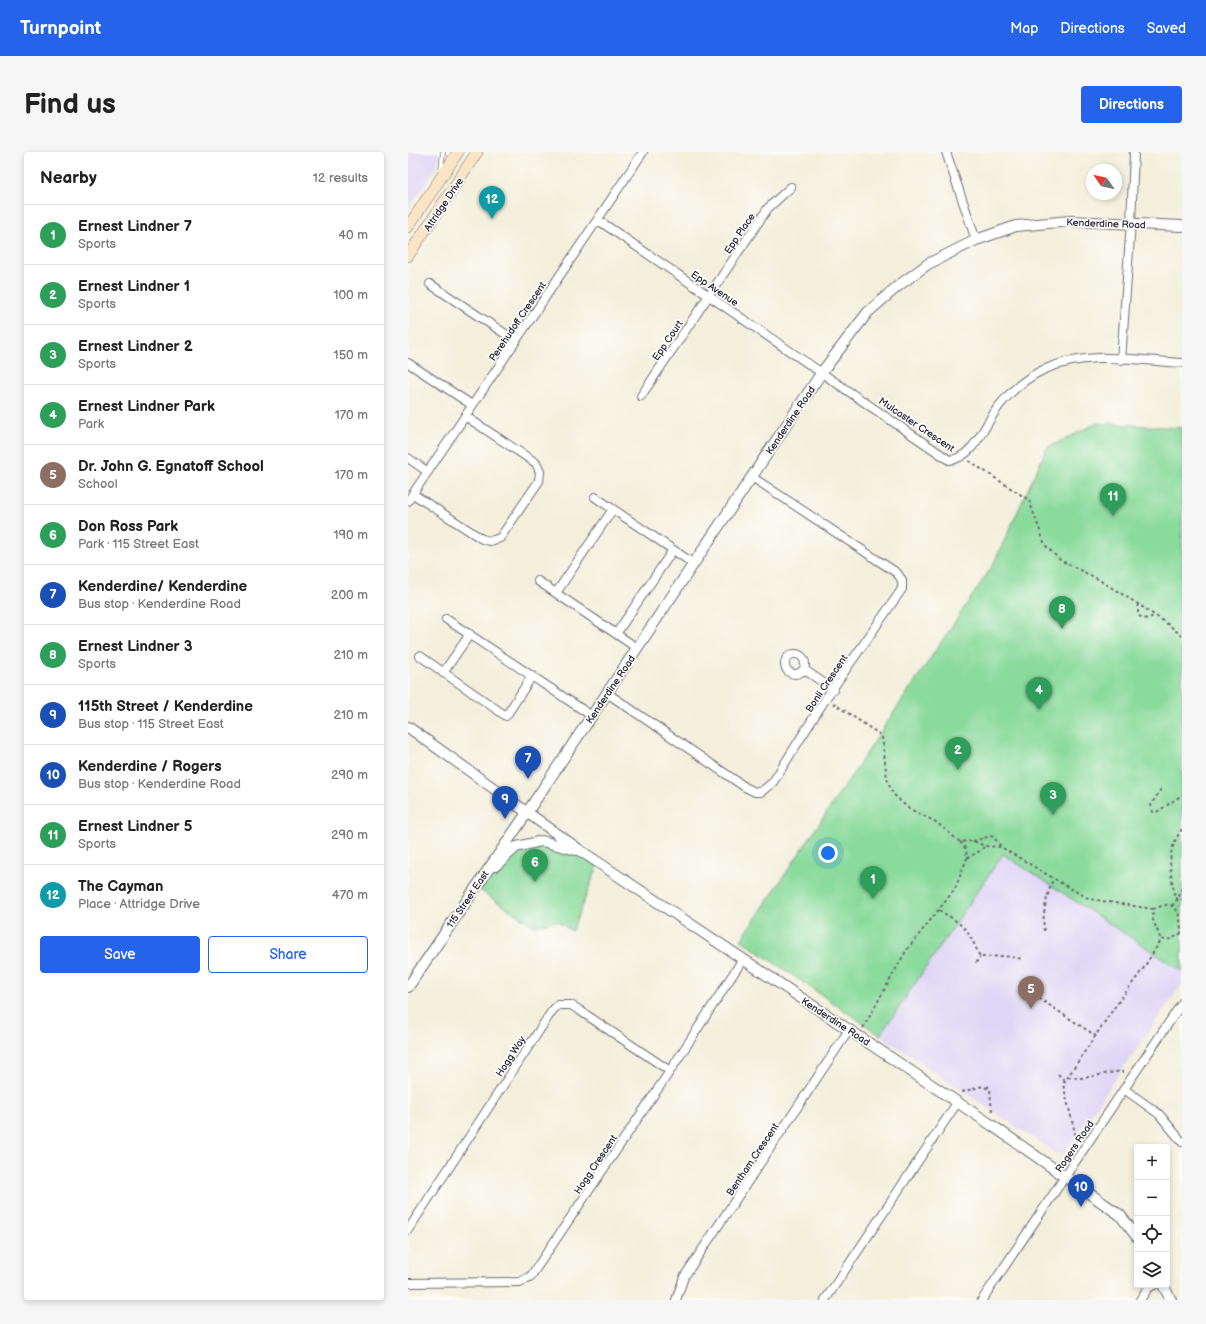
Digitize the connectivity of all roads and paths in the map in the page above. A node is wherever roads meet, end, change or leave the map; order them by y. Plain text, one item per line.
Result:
1 (443, 152) edge
2 (458, 152) edge
3 (477, 152) edge
4 (643, 152) edge
5 (946, 152) edge
6 (1134, 152) edge
7 (440, 179) junction
8 (791, 187) dead end
9 (598, 220) junction
10 (1131, 223) junction
11 (1182, 226) edge
12 (408, 227) edge
13 (976, 240) junction
14 (408, 256) edge
15 (430, 284) dead end
16 (709, 295) junction
17 (516, 341) junction
18 (1121, 360) junction
19 (408, 363) edge
20 (1182, 363) edge
21 (822, 372) junction
22 (641, 396) dead end
23 (472, 405) junction
24 (465, 416) junction
25 (408, 458) edge
26 (976, 466) dead end
27 (428, 472) junction
28 (752, 477) junction
29 (413, 494) junction
30 (595, 497) dead end
31 (408, 502) edge
32 (613, 509) junction
33 (673, 550) junction
34 (694, 564) junction
35 (538, 581) dead end
36 (556, 593) junction
37 (1138, 604) junction
38 (1154, 616) junction
39 (446, 619) dead end
40 (470, 634) junction
41 (616, 634) junction
42 (1182, 636) edge
43 (637, 648) junction
44 (420, 656) dead end
45 (805, 670) dead end
46 (443, 673) junction
47 (532, 676) junction
48 (834, 690) junction
49 (607, 693) junction
50 (826, 698) junction
51 (592, 716) junction
52 (408, 727) edge
53 (1161, 789) dead end
54 (1182, 795) edge
55 (527, 812) junction
56 (1182, 829) edge
57 (973, 841) junction
58 (960, 842) junction
59 (985, 846) junction
60 (1000, 847) junction
61 (581, 851) junction
62 (968, 858) junction
63 (483, 876) junction
64 (1053, 879) junction
65 (1182, 888) edge
66 (1178, 899) junction
67 (1182, 899) edge
68 (1172, 906) junction
69 (1153, 909) junction
70 (939, 910) junction
71 (1044, 931) dead end
72 (1182, 933) edge
73 (1161, 940) junction
74 (980, 957) junction
75 (743, 959) junction
76 (1023, 959) dead end
77 (976, 963) dead end
78 (408, 987) edge
79 (1182, 1003) edge
80 (1031, 1005) dead end
81 (849, 1030) junction
82 (858, 1036) junction
83 (1096, 1036) junction
84 (670, 1071) junction
85 (1058, 1074) dead end
86 (1068, 1077) junction
87 (1130, 1078) junction
88 (1065, 1081) junction
89 (990, 1084) dead end
90 (987, 1088) junction
91 (1124, 1089) junction
92 (962, 1092) dead end
93 (957, 1103) junction
94 (992, 1112) dead end
95 (1182, 1142) edge
96 (1074, 1146) dead end
97 (1065, 1178) junction
98 (408, 1230) edge
99 (1134, 1233) edge
100 (408, 1283) edge
101 (1148, 1288) edge
102 (1165, 1288) edge
103 (676, 1300) edge
104 (825, 1300) edge
105 (982, 1300) edge
106 (1140, 1300) edge
107 (1171, 1300) edge

1 - 7 lane
2 - 7 main road, Attridge Drive
3 - 14 main road, Attridge Drive
4 - 9 street, Perehudoff Crescent
5 - 13 street
6 - 10 street
7 - 12 main road, Attridge Drive
8 - 16 street, Epp Place
9 - 16 street, Epp Avenue
9 - 17 street, Perehudoff Crescent
10 - 11 street, Kenderdine Road
10 - 13 street, Kenderdine Road
10 - 18 street
13 - 21 street, Kenderdine Road
15 - 17 street
16 - 21 street, Epp Avenue
16 - 22 street, Epp Court
17 - 23 street, Perehudoff Crescent
18 - 20 street, Mulcaster Crescent
18 - 21 street, Mulcaster Crescent
19 - 23 street
21 - 28 street, Kenderdine Road
23 - 24 street, Perehudoff Crescent
24 - 27 street, Perehudoff Crescent
24 - 29 street
25 - 27 street
26 - 37 path
27 - 29 street, Perehudoff Crescent
28 - 34 street, Kenderdine Road
28 - 48 street, Bonli Crescent
29 - 31 street, Perehudoff Crescent
30 - 32 street
32 - 33 street
32 - 36 street
33 - 34 street
33 - 41 street
34 - 43 street, Kenderdine Road
35 - 36 street
36 - 41 street
37 - 38 path
37 - 38 path
38 - 42 path
39 - 40 street
40 - 46 street
40 - 47 street
41 - 43 street
43 - 49 street, Kenderdine Road
44 - 46 street
45 - 48 street
46 - 47 street
47 - 51 street
48 - 50 street, Bonli Crescent
49 - 50 street, Bonli Crescent
49 - 51 street, Kenderdine Road
50 - 58 path
51 - 55 street, Kenderdine Road
52 - 55 street, Kenderdine Road
53 - 54 path
55 - 61 street, Kenderdine Road
55 - 63 street, 115 Street East
56 - 66 path
57 - 58 path
57 - 59 path
57 - 60 path
58 - 62 path
59 - 60 path
59 - 62 path
60 - 64 path
61 - 63 street
61 - 75 street, Kenderdine Road
62 - 70 path
63 - 78 street, 115 Street East
64 - 69 path
64 - 71 path
65 - 66 path
66 - 67 path
66 - 68 path
68 - 69 path
68 - 72 path
69 - 73 path
70 - 74 path
70 - 82 path
72 - 73 path
73 - 83 path
74 - 76 path
74 - 77 path
75 - 81 street, Kenderdine Road
75 - 84 street, Hogg Crescent
79 - 87 street, Rogers Road
80 - 83 path
81 - 82 street, Kenderdine Road
81 - 103 street, Bentham Crescent
82 - 93 street, Kenderdine Road
83 - 86 path
84 - 98 street, Hogg Way
84 - 100 street, Hogg Crescent
85 - 88 path
86 - 87 path
86 - 88 path
87 - 91 street, Rogers Road
88 - 96 path
89 - 90 path
90 - 92 path
90 - 94 path
91 - 95 street
91 - 97 street, Rogers Road
93 - 97 street, Kenderdine Road
93 - 104 street
97 - 99 street, Kenderdine Road
97 - 105 street, Rogers Road
101 - 106 street
102 - 107 street

